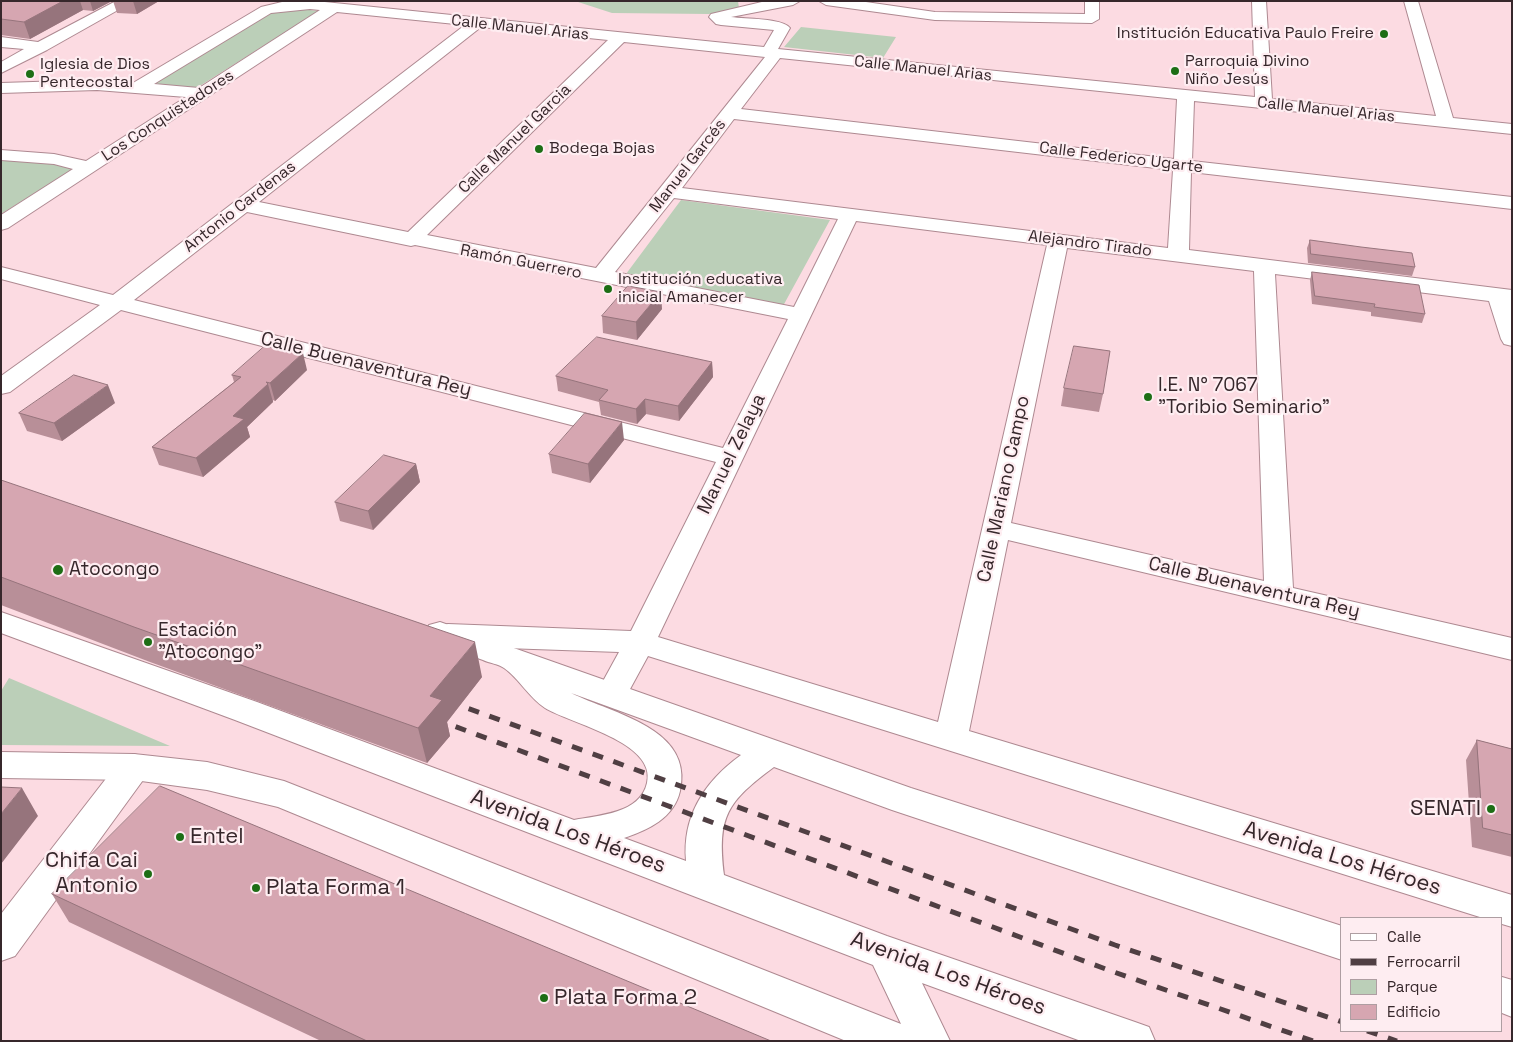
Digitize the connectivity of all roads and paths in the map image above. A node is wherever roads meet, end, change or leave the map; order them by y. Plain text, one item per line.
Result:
1 (127, 1) edge
2 (793, 1) edge
3 (826, 1) edge
4 (980, 1) edge
5 (1092, 1) edge
6 (1259, 1) edge
7 (1411, 1) edge
8 (750, 4) edge
9 (335, 7) junction
10 (989, 16) junction
11 (476, 24) junction
12 (619, 38) junction
13 (1, 42) edge
14 (42, 47) junction
15 (772, 54) junction
16 (1, 68) edge
17 (138, 87) junction
18 (1, 88) edge
19 (203, 93) junction
20 (1186, 96) junction
21 (1264, 104) junction
22 (730, 114) junction
23 (1446, 122) junction
24 (1512, 129) edge
25 (1, 155) edge
26 (1183, 165) junction
27 (90, 167) junction
28 (669, 192) junction
29 (1512, 203) edge
30 (243, 205) junction
31 (850, 214) junction
32 (1, 224) edge
33 (411, 240) junction
34 (1058, 240) junction
35 (1178, 255) junction
36 (1264, 266) junction
37 (1, 273) edge
38 (600, 278) junction
39 (1505, 296) edge
40 (118, 302) junction
41 (800, 315) junction
42 (1512, 339) edge
43 (1, 387) edge
44 (730, 458) junction
45 (995, 528) junction
46 (1279, 594) junction
47 (413, 624) edge
48 (7, 626) edge
49 (448, 635) junction
50 (638, 642) junction
51 (1512, 649) edge
52 (511, 657) junction
53 (612, 694) junction
54 (951, 738) junction
55 (770, 752) junction
56 (1, 765) edge
57 (134, 767) junction
58 (573, 834) junction
59 (707, 884) junction
60 (1512, 911) edge
61 (1340, 942) edge
62 (1, 944) edge
63 (887, 953) junction
64 (894, 1041) edge
65 (930, 1041) edge
66 (1135, 1041) edge

1 - 14 street
2 - 8 street
3 - 10 street
4 - 10 street
5 - 10 street
6 - 21 street
7 - 23 street
8 - 15 street, Manuel Garcés
9 - 11 street, Calle Manuel Arias
9 - 17 street, Calle Manuel Arias
9 - 19 street, Los Conquistadores
11 - 12 street, Calle Manuel Arias
11 - 30 street, Antonio Cardenas
12 - 15 street, Calle Manuel Arias
12 - 33 street, Calle Manuel Garcia
13 - 14 street
14 - 16 street
15 - 20 street, Calle Manuel Arias
15 - 22 street, Manuel Garcés
17 - 18 street
17 - 19 street
19 - 27 street, Los Conquistadores
20 - 21 street, Calle Manuel Arias
20 - 26 street
21 - 23 street, Calle Manuel Arias
22 - 26 street, Calle Federico Ugarte
22 - 28 street, Manuel Garcés
23 - 24 street, Calle Manuel Arias
25 - 27 street
26 - 29 street, Calle Federico Ugarte
26 - 35 street
27 - 32 street, Los Conquistadores
28 - 31 street, Alejandro Tirado
28 - 38 street, Manuel Garcés
30 - 33 street, Ramón Guerrero
30 - 40 street, Antonio Cardenas
31 - 34 street, Alejandro Tirado
31 - 41 street, Manuel Zelaya
33 - 38 street, Ramón Guerrero
34 - 35 street, Alejandro Tirado
34 - 45 street, Calle Mariano Campo
35 - 36 street, Alejandro Tirado
36 - 39 street, Alejandro Tirado
36 - 46 street
37 - 40 street, Calle Buenaventura Rey
38 - 41 street, Ramón Guerrero
39 - 42 street
40 - 43 street, Antonio Cardenas
40 - 44 street, Calle Buenaventura Rey
41 - 44 street, Manuel Zelaya
44 - 50 street, Manuel Zelaya
45 - 46 street, Calle Buenaventura Rey
45 - 54 street, Calle Mariano Campo
46 - 51 street, Calle Buenaventura Rey
47 - 49 street, Avenida Los Héroes
48 - 58 street, Avenida Los Héroes
49 - 50 street, Avenida Los Héroes
49 - 52 street, Avenida Los Héroes
50 - 53 street, Manuel Zelaya
50 - 54 street, Avenida Los Héroes
52 - 53 street, Avenida Los Héroes
52 - 58 street
53 - 55 street, Avenida Los Héroes
54 - 60 street, Avenida Los Héroes
55 - 59 street
55 - 61 street, Avenida Los Héroes
56 - 57 street
57 - 62 street
57 - 64 street
58 - 59 street, Avenida Los Héroes
59 - 63 street, Avenida Los Héroes
63 - 65 street
63 - 66 street, Avenida Los Héroes

